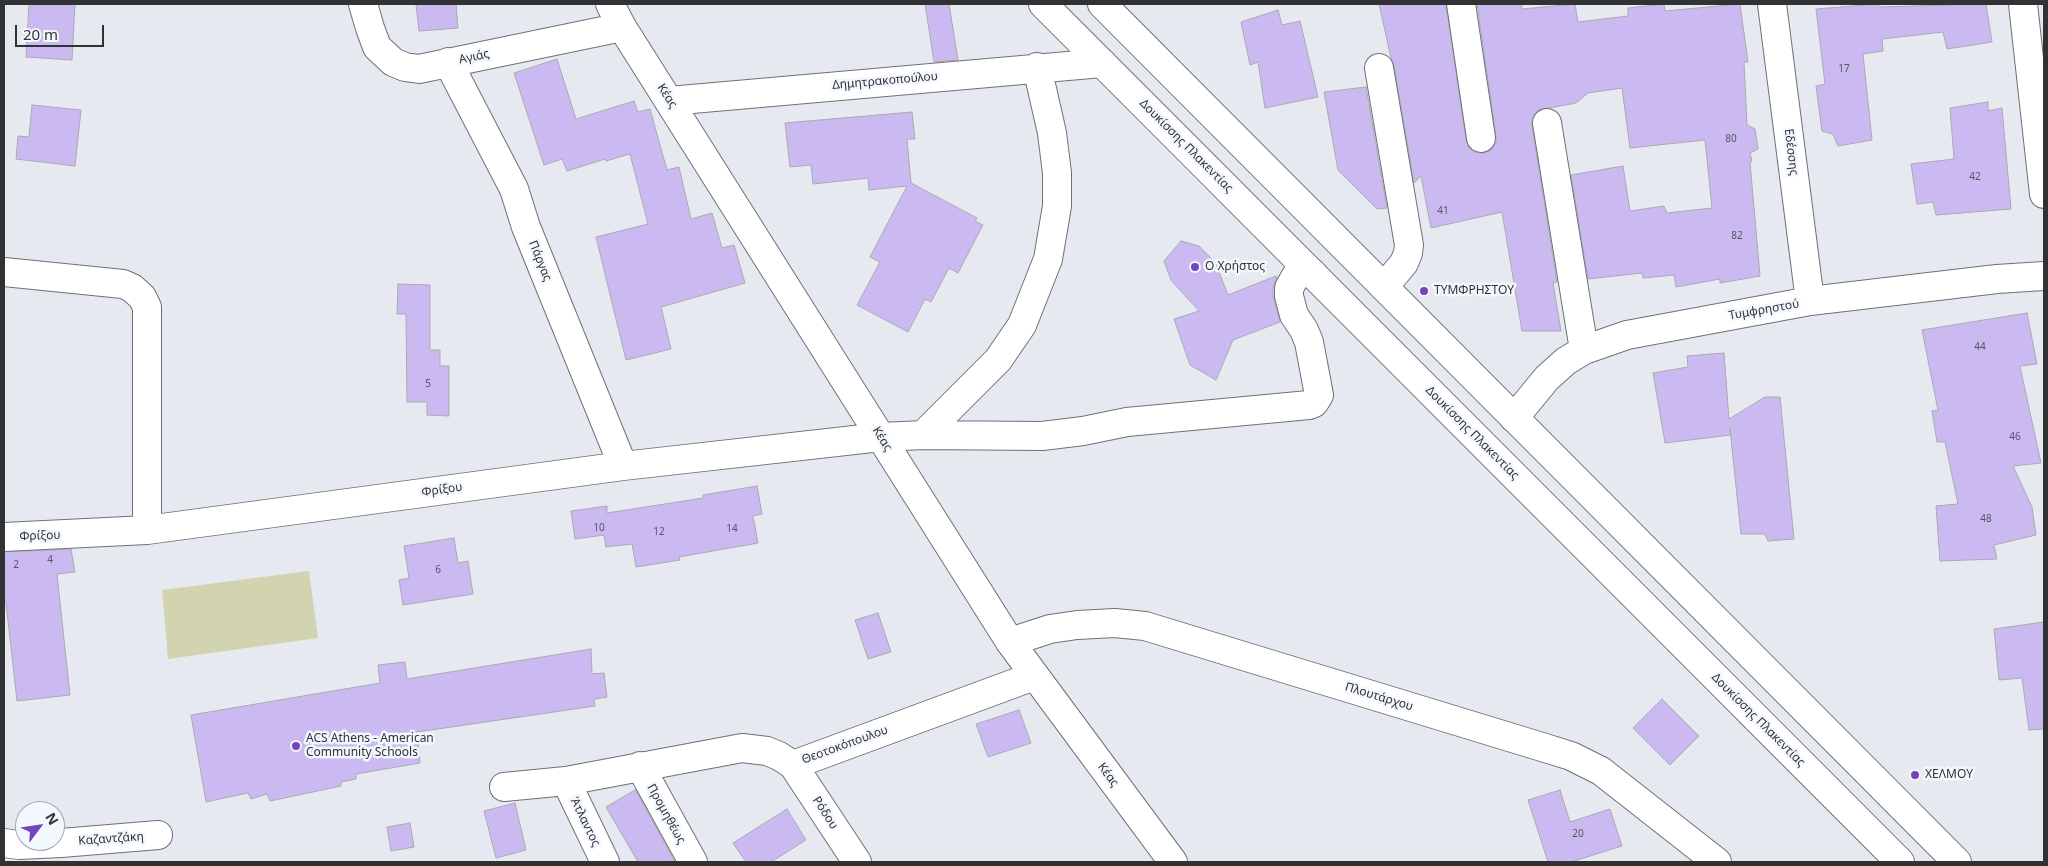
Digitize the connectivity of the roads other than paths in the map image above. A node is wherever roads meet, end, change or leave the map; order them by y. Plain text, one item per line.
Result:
1 (363, 4) edge
2 (1043, 4) edge
3 (1102, 4) edge
4 (1461, 4) edge
5 (1772, 4) edge
6 (2023, 4) edge
7 (616, 15) edge
8 (448, 62) junction
9 (1102, 62) junction
10 (1037, 67) junction
11 (1378, 68) dead end
12 (669, 101) junction
13 (1547, 123) dead end
14 (1481, 138) dead end
15 (2044, 194) edge
16 (4, 272) edge
17 (1313, 274) junction
18 (2044, 276) edge
19 (1384, 287) junction
20 (1810, 301) junction
21 (1584, 350) junction
22 (1514, 418) junction
23 (923, 435) junction
24 (881, 437) junction
25 (623, 466) junction
26 (147, 530) junction
27 (4, 537) edge
28 (1010, 642) junction
29 (1034, 676) junction
30 (793, 765) junction
31 (640, 766) junction
32 (566, 781) junction
33 (504, 787) dead end
34 (158, 835) dead end
35 (4, 843) edge
36 (605, 862) edge
37 (693, 862) edge
38 (857, 862) edge
39 (1173, 862) edge
40 (1717, 862) edge
41 (1900, 862) edge
42 (1957, 862) edge

1 - 8 street, Αγιάς
2 - 9 street, Δουκίσσης Πλακεντίας
3 - 19 street
4 - 14 street
5 - 20 street, Εδέσσης
6 - 15 street
7 - 8 street, Αγιάς
7 - 12 street, Κέας
8 - 25 street, Πάργας
9 - 10 street, Δημητρακοπούλου
9 - 17 street, Δουκίσσης Πλακεντίας
10 - 12 street, Δημητρακοπούλου
10 - 23 street
11 - 19 street
12 - 24 street, Κέας
13 - 21 street
16 - 26 street
17 - 23 street, Φρίξου
17 - 41 street, Δουκίσσης Πλακεντίας
18 - 20 street, Τυμφρηστού
19 - 22 street
20 - 21 street, Τυμφρηστού
21 - 22 street, Τυμφρηστού
22 - 42 street
23 - 24 street, Φρίξου
24 - 25 street, Φρίξου
24 - 28 street, Κέας
25 - 26 street, Φρίξου
26 - 27 street, Φρίξου
28 - 29 street, Κέας
28 - 40 street, Πλουτάρχου
29 - 30 street, Θεοτοκόπουλου
29 - 39 street, Κέας
30 - 31 street, Θεοτοκόπουλου
30 - 38 street, Ρόδου
31 - 32 street, Θεοτοκόπουλου
31 - 37 street, Προμηθέως
32 - 33 street, Θεοτοκόπουλου
32 - 36 street, Άτλαντος
34 - 35 street, Καζαντζάκη

